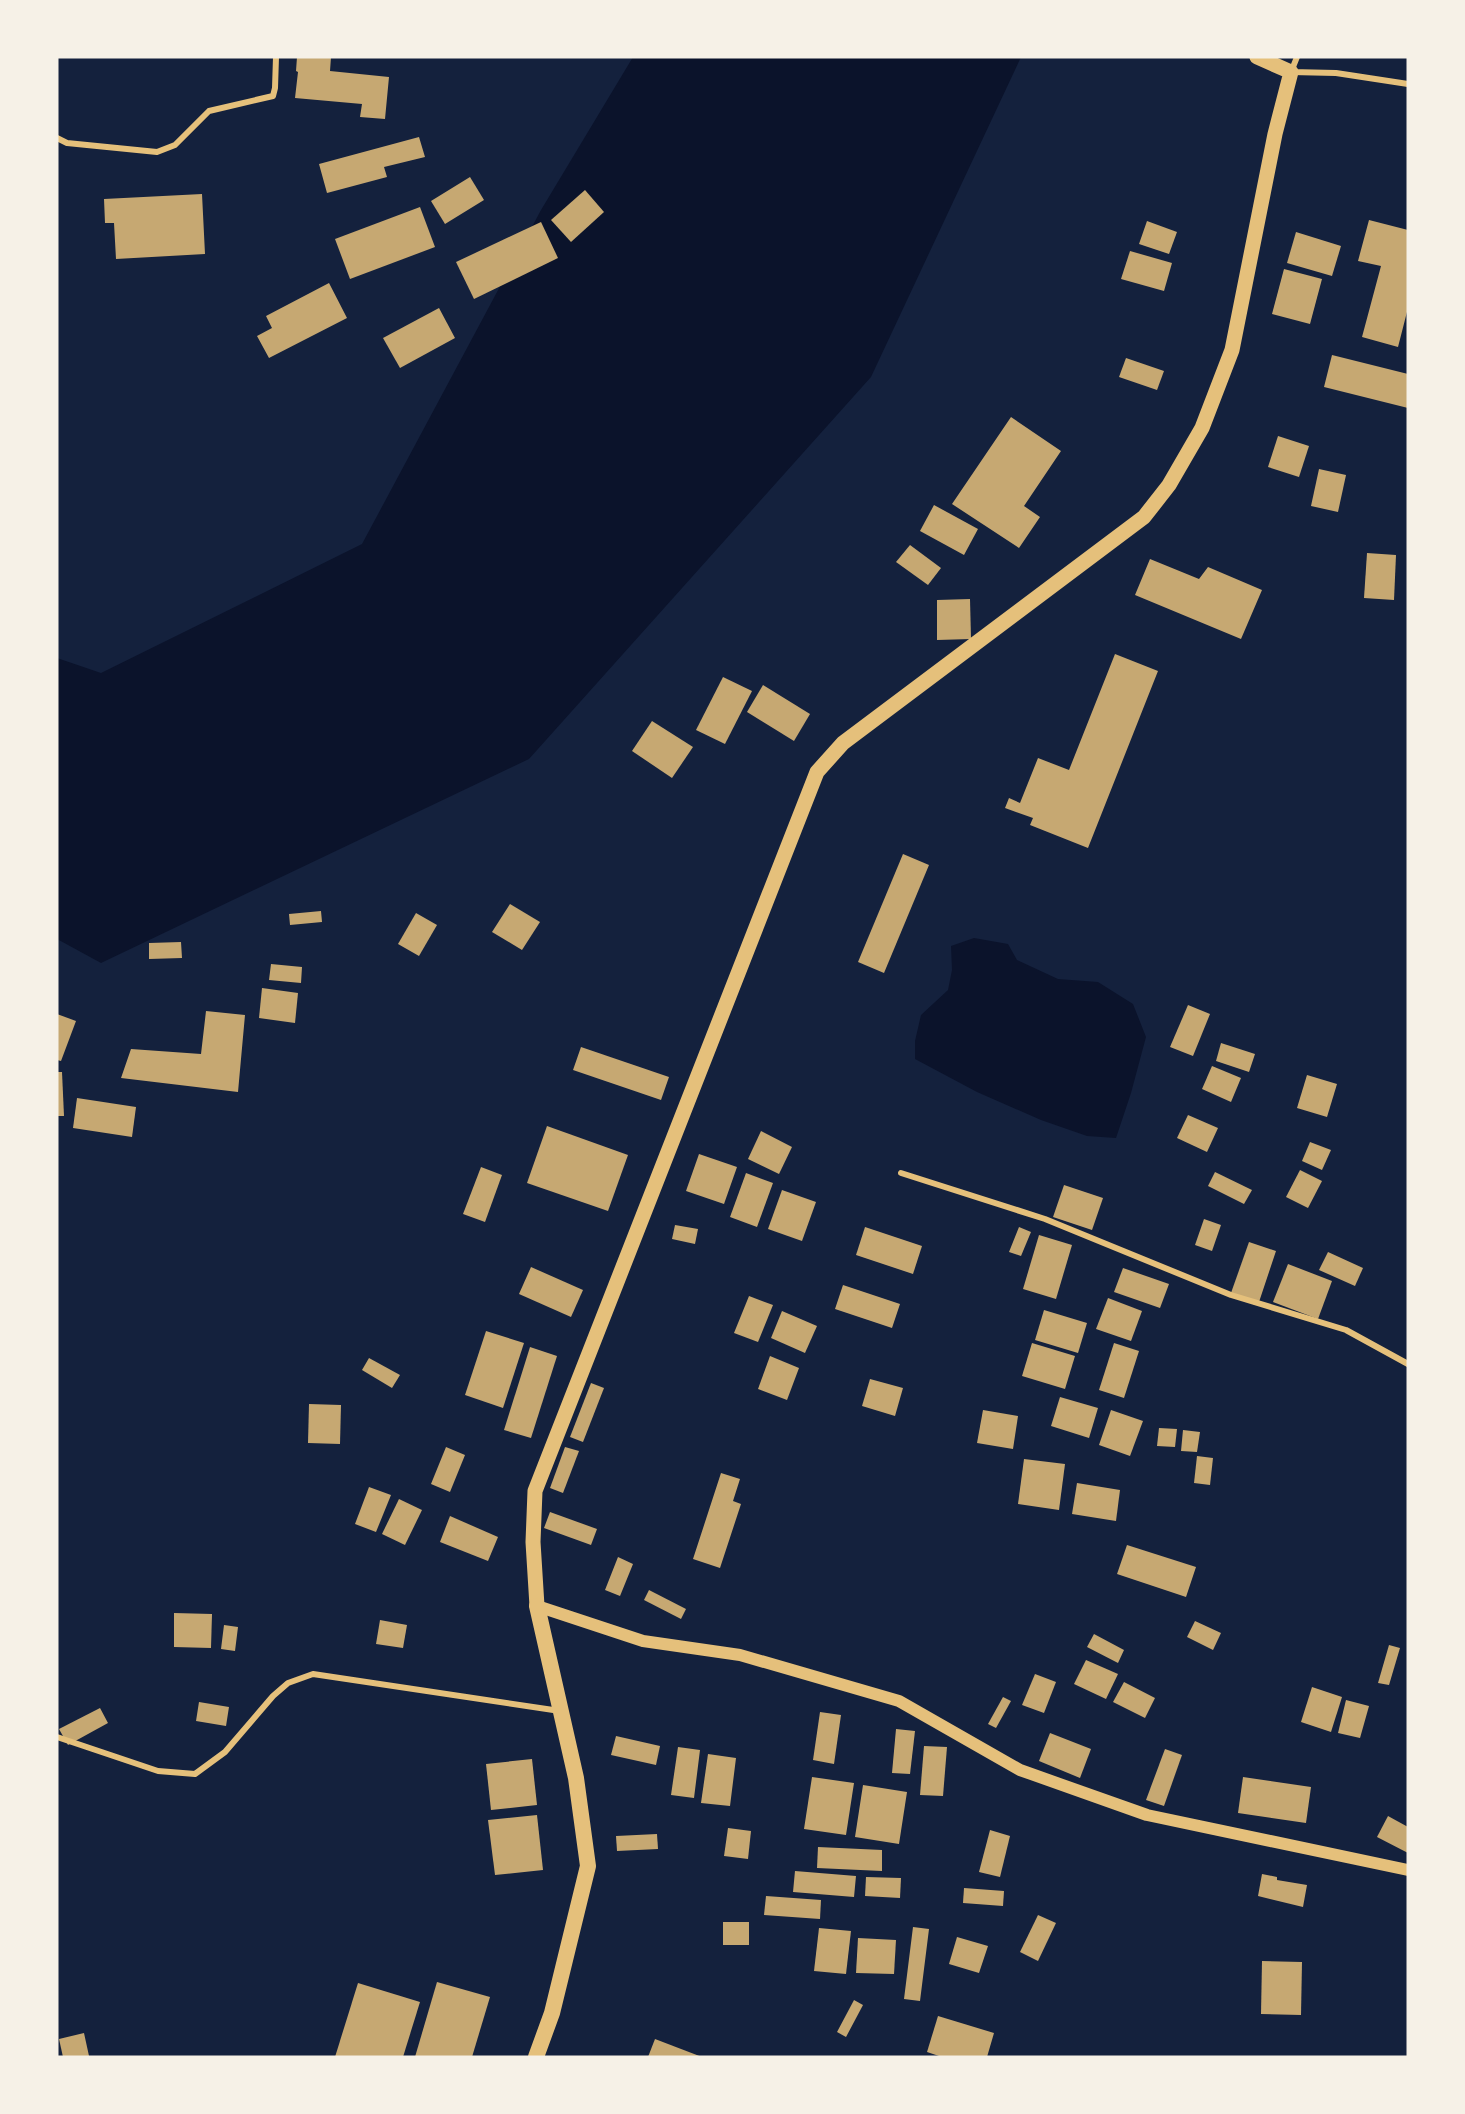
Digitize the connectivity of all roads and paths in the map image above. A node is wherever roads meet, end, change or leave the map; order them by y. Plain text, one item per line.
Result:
1 (276, 57) edge
2 (1257, 57) edge
3 (1297, 57) edge
4 (1291, 72) junction
5 (1408, 84) edge
6 (57, 138) edge
7 (901, 1173) dead end
8 (1408, 1364) edge
9 (537, 1606) junction
10 (561, 1711) junction
11 (57, 1737) edge
12 (1408, 1870) edge
13 (536, 2057) edge

1 - 6 street
2 - 4 main road
3 - 4 street
4 - 5 street
4 - 9 main road
7 - 8 street
9 - 10 highway
9 - 12 main road
10 - 11 street
10 - 13 highway

